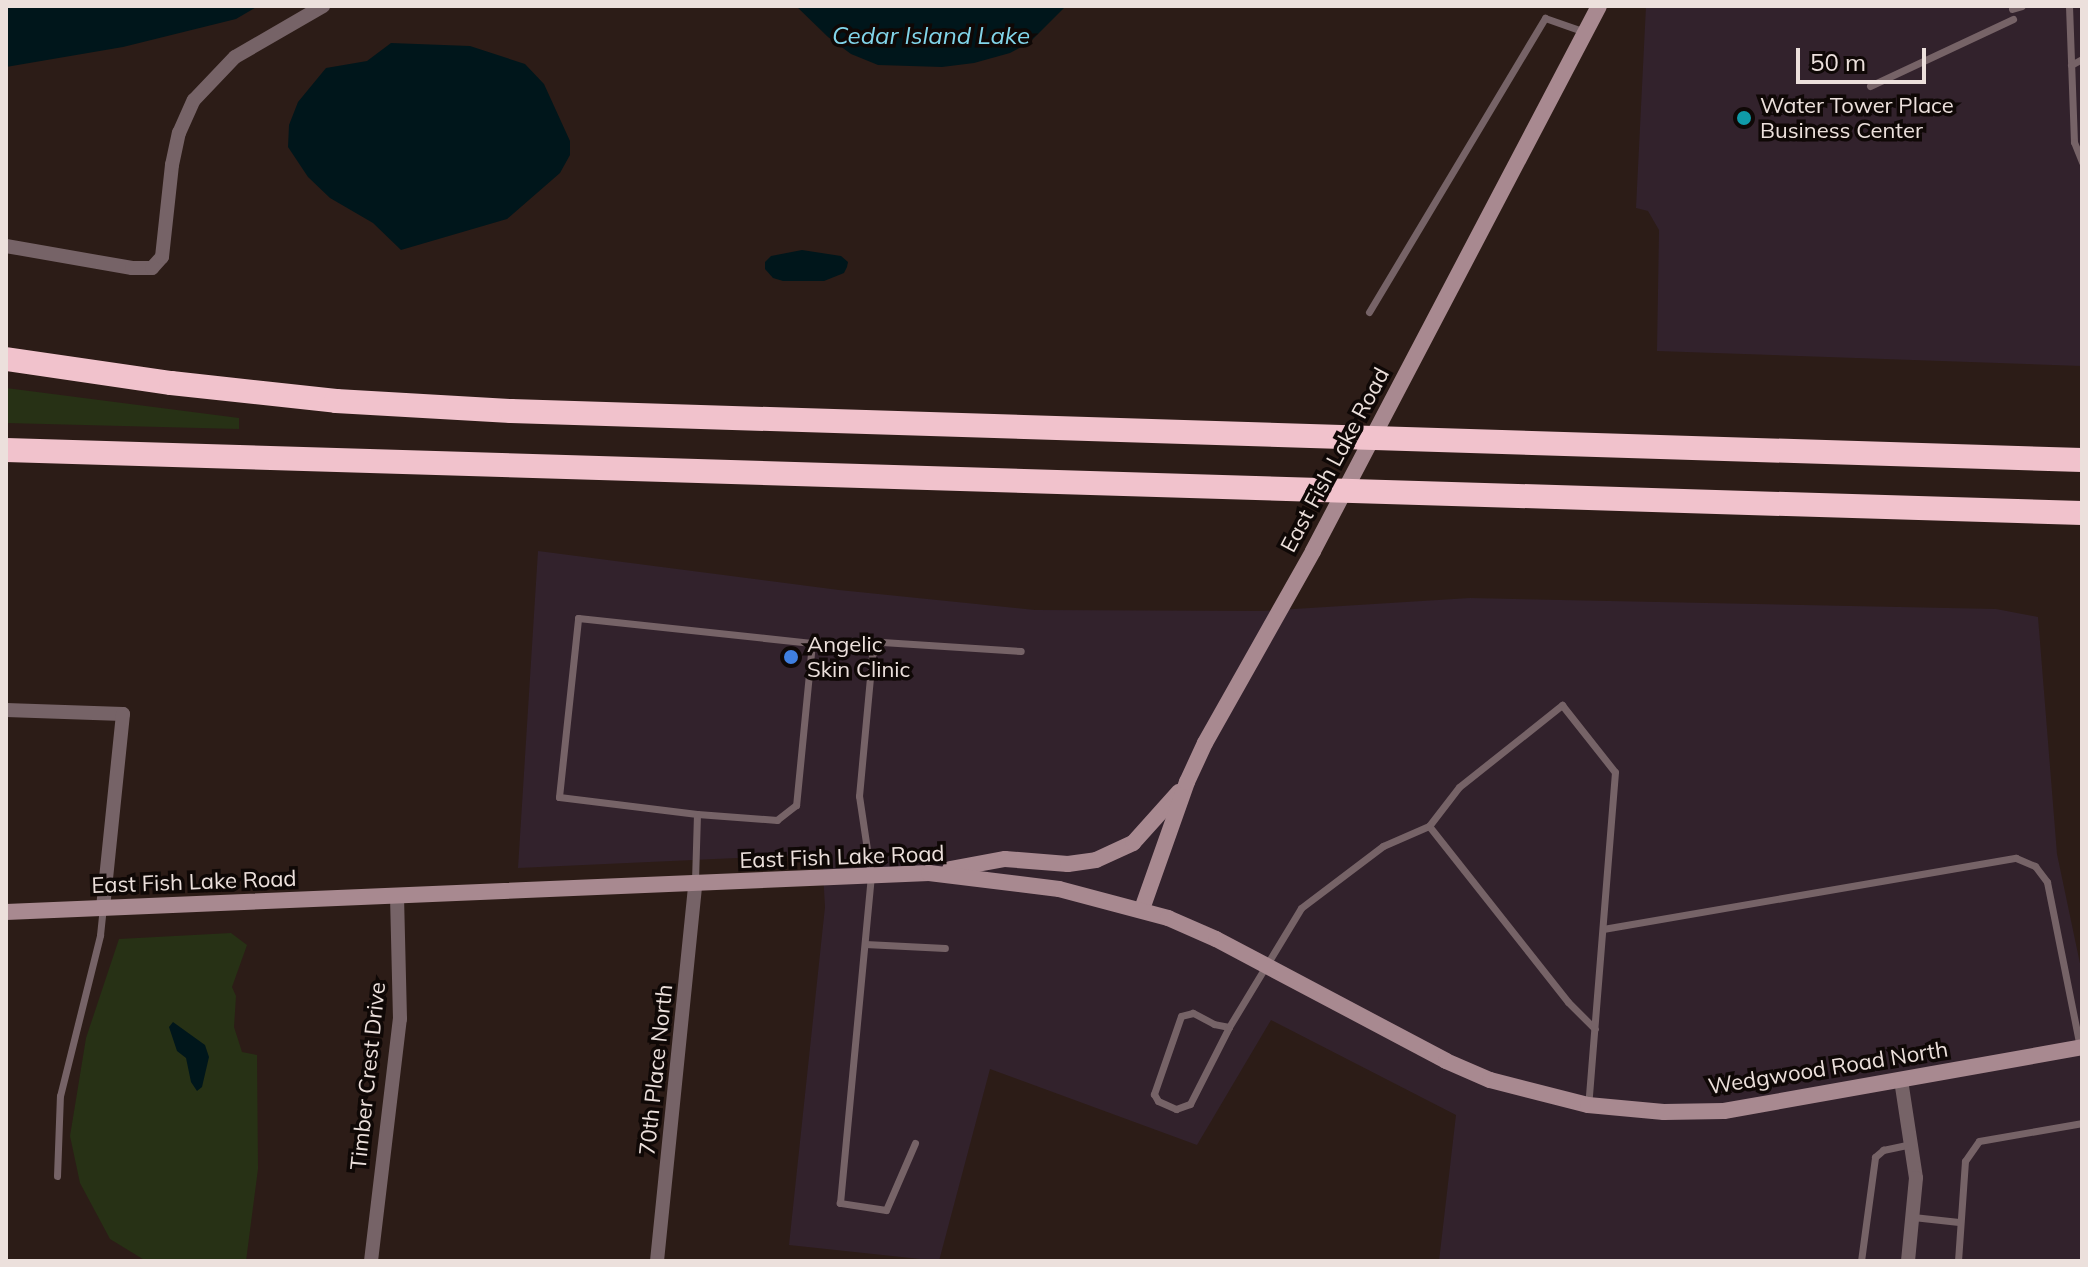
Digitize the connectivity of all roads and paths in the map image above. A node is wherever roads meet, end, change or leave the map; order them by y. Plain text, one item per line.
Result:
1 (323, 6) edge
2 (1599, 6) edge
3 (2022, 6) edge
4 (2069, 6) edge
5 (2012, 9) dead end
6 (2013, 19) dead end
7 (1585, 32) junction
8 (2082, 59) edge
9 (2071, 65) junction
10 (1870, 86) dead end
11 (2082, 162) edge
12 (6, 246) edge
13 (1369, 312) dead end
14 (6, 359) edge
15 (6, 450) edge
16 (2082, 460) edge
17 (2082, 513) edge
18 (1021, 651) dead end
19 (6, 710) edge
20 (1187, 782) junction
21 (697, 814) junction
22 (1429, 826) junction
23 (929, 873) junction
24 (871, 876) junction
25 (695, 884) junction
26 (397, 896) junction
27 (103, 908) junction
28 (1142, 909) junction
29 (6, 912) edge
30 (1603, 929) junction
31 (865, 944) junction
32 (945, 948) dead end
33 (1267, 967) junction
34 (1229, 1027) junction
35 (1595, 1029) junction
36 (2081, 1047) edge
37 (1901, 1080) junction
38 (1588, 1105) junction
39 (2082, 1123) edge
40 (915, 1143) dead end
41 (1911, 1144) junction
42 (57, 1176) dead end
43 (1913, 1217) junction
44 (1959, 1222) junction
45 (371, 1261) edge
46 (657, 1261) edge
47 (1861, 1261) edge
48 (1908, 1261) edge
49 (1958, 1261) edge

1 - 12 street
2 - 7 street, East Fish Lake Road
3 - 5 lane
4 - 9 lane
6 - 10 lane
7 - 13 lane
7 - 20 street, East Fish Lake Road
8 - 9 lane
9 - 11 lane
14 - 16 highway
15 - 17 highway
18 - 24 lane
19 - 27 street
20 - 23 street
20 - 28 street, East Fish Lake Road
21 - 21 lane
21 - 25 lane
22 - 30 lane
22 - 33 lane
22 - 35 lane
23 - 24 street, East Fish Lake Road
23 - 28 street, East Fish Lake Road
24 - 25 street, East Fish Lake Road
24 - 31 lane
25 - 26 street, East Fish Lake Road
25 - 46 street, 70th Place North
26 - 27 street, East Fish Lake Road
26 - 45 street, Timber Crest Drive
27 - 29 street, East Fish Lake Road
27 - 42 lane
28 - 33 street, Wedgwood Road North
30 - 35 lane
30 - 36 lane
31 - 32 lane
31 - 40 lane
33 - 34 lane
33 - 38 street, Wedgwood Road North
34 - 34 lane
35 - 38 lane
36 - 37 street, Wedgwood Road North
37 - 38 street, Wedgwood Road North
37 - 41 street
39 - 44 lane
41 - 43 street
41 - 47 lane
43 - 44 lane
43 - 48 street
44 - 49 lane

